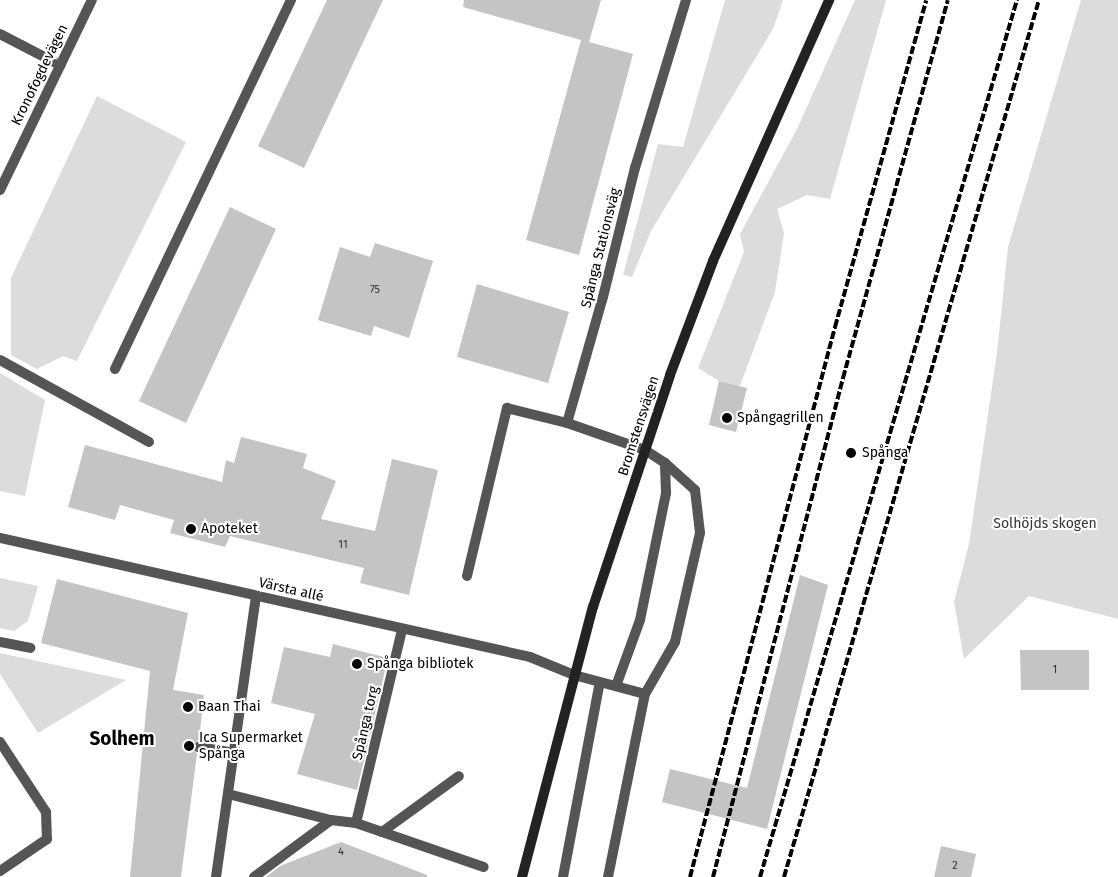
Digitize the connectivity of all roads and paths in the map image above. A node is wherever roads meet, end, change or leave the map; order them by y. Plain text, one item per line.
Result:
1 (92, 0) edge
2 (291, 0) edge
3 (686, 0) edge
4 (829, 0) edge
5 (0, 34) edge
6 (60, 65) junction
7 (0, 190) edge
8 (0, 360) edge
9 (115, 369) dead end
10 (567, 423) junction
11 (149, 442) dead end
12 (645, 450) junction
13 (665, 463) junction
14 (0, 538) edge
15 (467, 576) dead end
16 (256, 596) junction
17 (402, 630) junction
18 (0, 642) edge
19 (30, 648) dead end
20 (574, 674) junction
21 (600, 682) junction
22 (616, 686) junction
23 (645, 694) junction
24 (0, 742) edge
25 (198, 747) dead end
26 (234, 753) junction
27 (459, 776) dead end
28 (228, 794) junction
29 (330, 820) junction
30 (356, 823) junction
31 (382, 832) junction
32 (484, 867) dead end
33 (0, 871) edge
34 (216, 877) edge
35 (254, 877) edge
36 (522, 877) edge
37 (563, 877) edge
38 (608, 877) edge

1 - 6 street, Kronofogdevägen
2 - 9 street
3 - 10 street, Spånga Stationsväg
4 - 12 street, Bromstensvägen
5 - 6 street
6 - 7 street, Kronofogdevägen
8 - 11 street
10 - 12 street
10 - 15 street
12 - 13 street
12 - 20 street, Bromstensvägen
13 - 22 street
13 - 23 street
14 - 16 street, Värsta allé
16 - 17 street, Värsta allé
16 - 26 street
17 - 20 street, Värsta allé
17 - 30 street, Spånga torg
18 - 19 street
20 - 21 street, Värsta allé
20 - 36 street, Bromstensvägen
21 - 22 street, Värsta allé
21 - 37 street
22 - 23 street, Värsta allé
23 - 38 street
24 - 33 street
25 - 26 street
26 - 28 street
27 - 31 street
28 - 29 street
28 - 34 street
29 - 30 street
29 - 35 street
30 - 31 street
31 - 32 street

